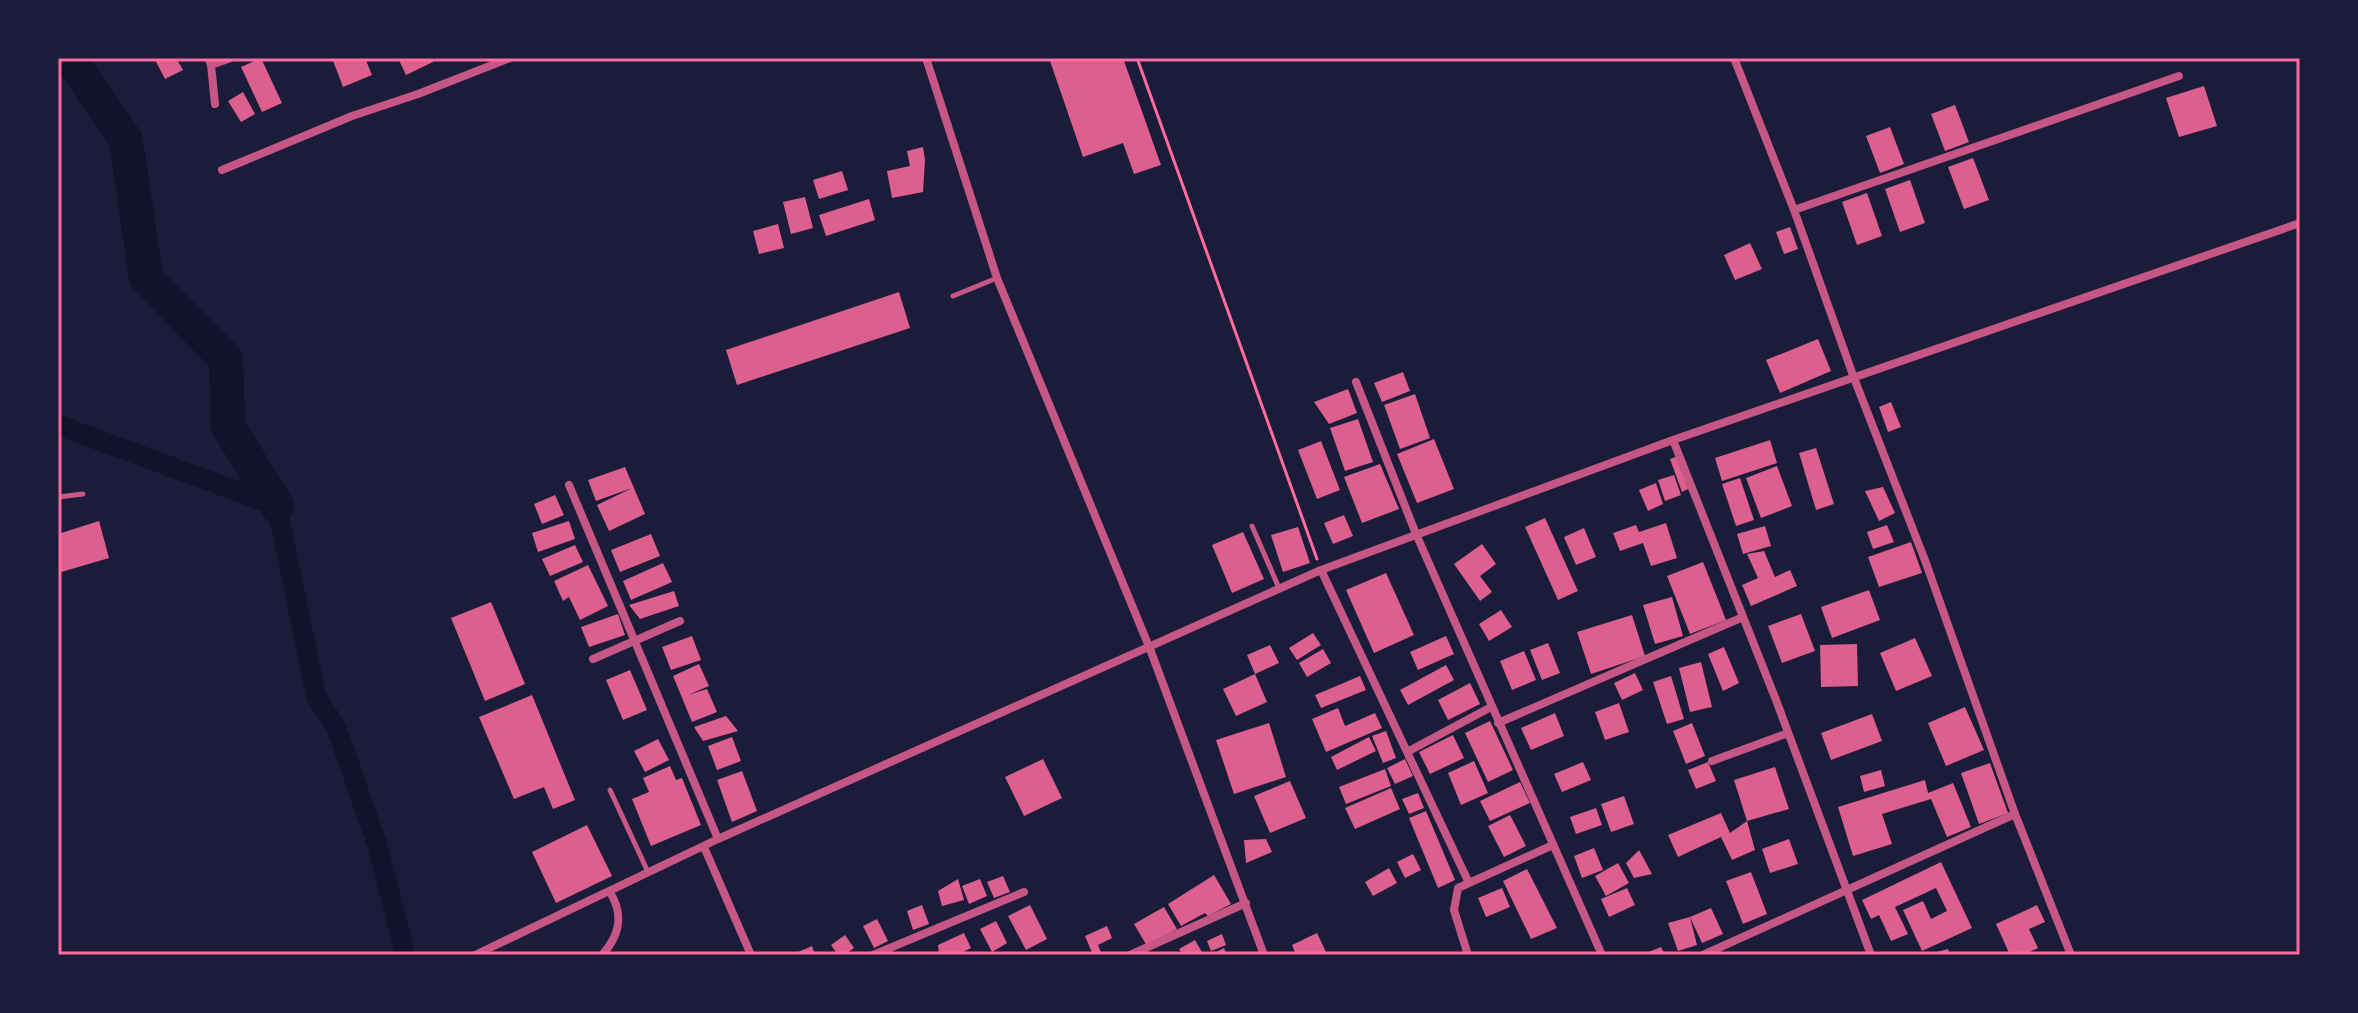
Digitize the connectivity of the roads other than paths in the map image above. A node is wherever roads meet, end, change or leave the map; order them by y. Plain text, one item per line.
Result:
1 (231, 58) edge
2 (510, 58) edge
3 (926, 58) edge
4 (1734, 58) edge
5 (210, 62) edge
6 (2179, 76) dead end
7 (215, 104) dead end
8 (222, 170) dead end
9 (1794, 210) junction
10 (2300, 223) edge
11 (997, 278) junction
12 (953, 296) dead end
13 (1854, 378) junction
14 (1356, 382) dead end
15 (1673, 440) junction
16 (569, 485) dead end
17 (83, 494) dead end
18 (58, 497) edge
19 (1252, 526) dead end
20 (1416, 534) junction
21 (1321, 570) junction
22 (1279, 588) junction
23 (1743, 617) junction
24 (680, 621) dead end
25 (634, 640) junction
26 (1150, 649) junction
27 (593, 659) dead end
28 (1491, 707) junction
29 (1498, 723) junction
30 (1788, 733) junction
31 (1409, 751) junction
32 (1712, 761) dead end
33 (610, 790) dead end
34 (2015, 814) junction
35 (718, 839) junction
36 (1553, 845) junction
37 (704, 847) junction
38 (648, 873) junction
39 (1469, 883) junction
40 (1847, 891) junction
41 (610, 892) junction
42 (1024, 892) dead end
43 (1246, 903) junction
44 (475, 955) edge
45 (602, 955) edge
46 (751, 955) edge
47 (873, 955) edge
48 (1130, 955) edge
49 (1264, 955) edge
50 (1468, 955) edge
51 (1602, 955) edge
52 (1703, 955) edge
53 (1871, 955) edge
54 (2071, 955) edge

1 - 5 street
2 - 8 street
3 - 11 street
4 - 9 street
5 - 7 street
6 - 9 street
9 - 13 street
10 - 13 street
11 - 12 lane
11 - 26 street
13 - 15 street
13 - 34 street
14 - 20 street
15 - 20 street
15 - 23 street
16 - 25 street
17 - 18 lane
19 - 22 lane
20 - 21 street
20 - 28 street
21 - 22 street
21 - 31 street
22 - 26 street
23 - 29 street
23 - 30 street
24 - 25 street
25 - 27 street
25 - 35 street
26 - 35 street
26 - 43 street
28 - 29 street
28 - 31 street
29 - 36 street
30 - 32 street
30 - 40 street
31 - 39 street
33 - 38 lane
34 - 40 street
34 - 54 street
35 - 37 street
36 - 39 street
36 - 51 street
37 - 38 street
37 - 46 street
38 - 41 street
39 - 50 street
40 - 52 street
40 - 53 street
41 - 44 street
41 - 45 street
42 - 47 street
43 - 48 street
43 - 49 street

